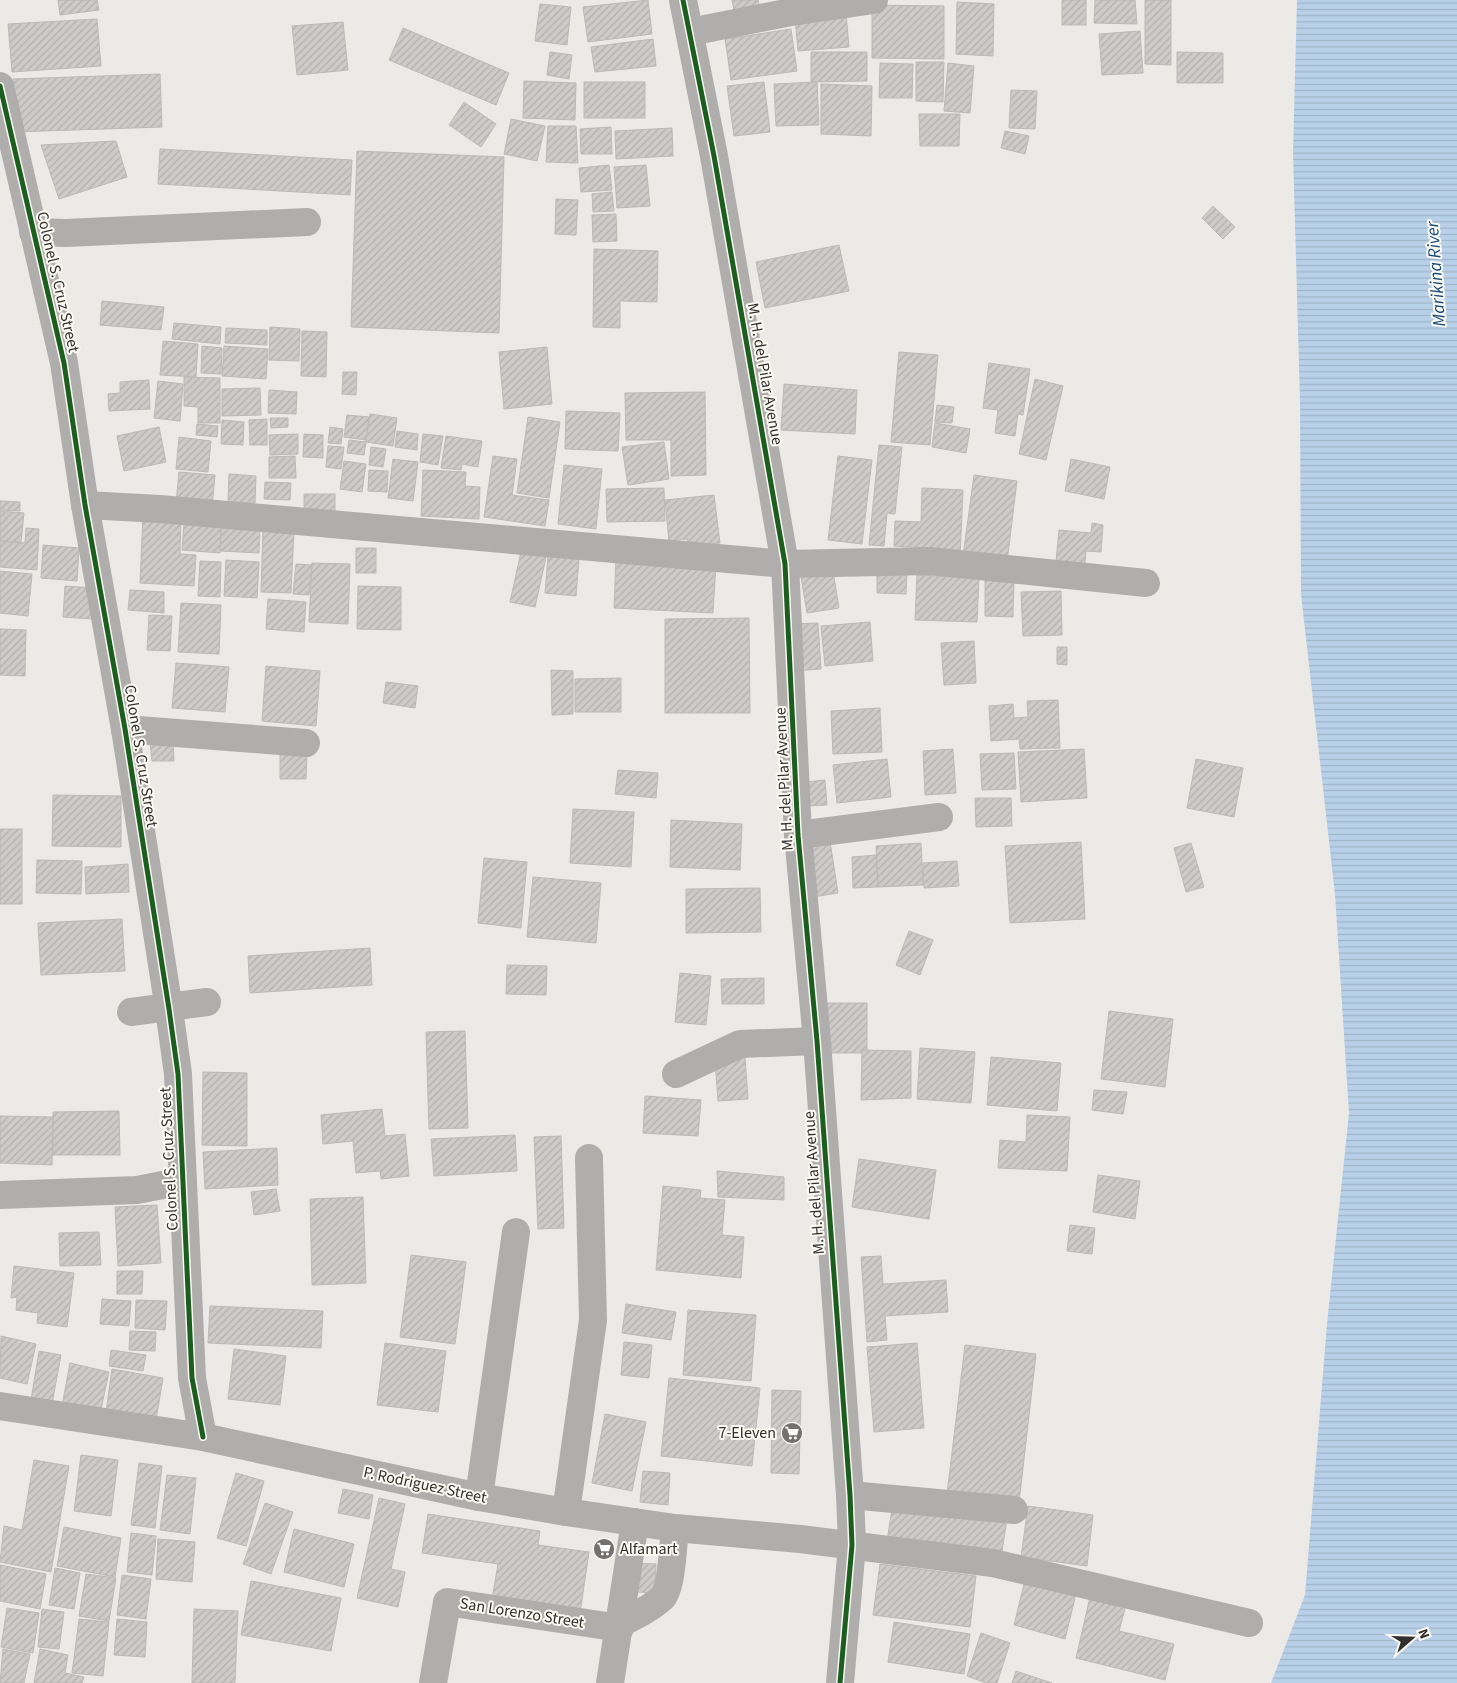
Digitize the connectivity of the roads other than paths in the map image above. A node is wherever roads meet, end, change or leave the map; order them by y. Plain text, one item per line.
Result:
1 (684, 0) edge
2 (874, 0) edge
3 (690, 32) junction
4 (0, 86) edge
5 (307, 222) dead end
6 (34, 232) junction
7 (85, 505) junction
8 (785, 564) junction
9 (1146, 583) dead end
10 (125, 729) junction
11 (306, 743) dead end
12 (939, 817) dead end
13 (798, 835) junction
14 (207, 1002) dead end
15 (169, 1008) junction
16 (132, 1012) dead end
17 (817, 1041) junction
18 (676, 1074) dead end
19 (589, 1158) dead end
20 (183, 1181) junction
21 (0, 1195) edge
22 (516, 1232) dead end
23 (0, 1406) edge
24 (203, 1437) junction
25 (850, 1495) junction
26 (479, 1497) junction
27 (1014, 1510) dead end
28 (566, 1512) junction
29 (635, 1522) junction
30 (675, 1528) junction
31 (852, 1545) junction
32 (1249, 1623) dead end
33 (620, 1625) junction
34 (433, 1683) edge
35 (610, 1683) edge
36 (840, 1683) edge

1 - 3 street, M. H. del Pilar Avenue
2 - 3 street
3 - 8 street, M. H. del Pilar Avenue
4 - 6 street, Colonel S. Cruz Street
5 - 6 street
6 - 7 street, Colonel S. Cruz Street
7 - 8 street
7 - 10 street, Colonel S. Cruz Street
8 - 9 street
8 - 13 street, M. H. del Pilar Avenue
10 - 11 street
10 - 15 street, Colonel S. Cruz Street
12 - 13 street
13 - 17 street, M. H. del Pilar Avenue
14 - 15 street
15 - 16 street
15 - 20 street, Colonel S. Cruz Street
17 - 18 street
17 - 25 street, M. H. del Pilar Avenue
19 - 28 street
20 - 21 street
20 - 24 street, Colonel S. Cruz Street
22 - 26 street
23 - 24 street, P. Rodriguez Street
24 - 26 street, P. Rodriguez Street
25 - 27 street
25 - 31 street, M. H. del Pilar Avenue
26 - 28 street, P. Rodriguez Street
28 - 29 street, P. Rodriguez Street
29 - 30 street, P. Rodriguez Street
29 - 33 street
30 - 31 street, P. Rodriguez Street
30 - 33 street
31 - 32 street, P. Rodriguez Street
31 - 36 street, M. H. del Pilar Avenue
33 - 34 street, San Lorenzo Street
33 - 35 street

